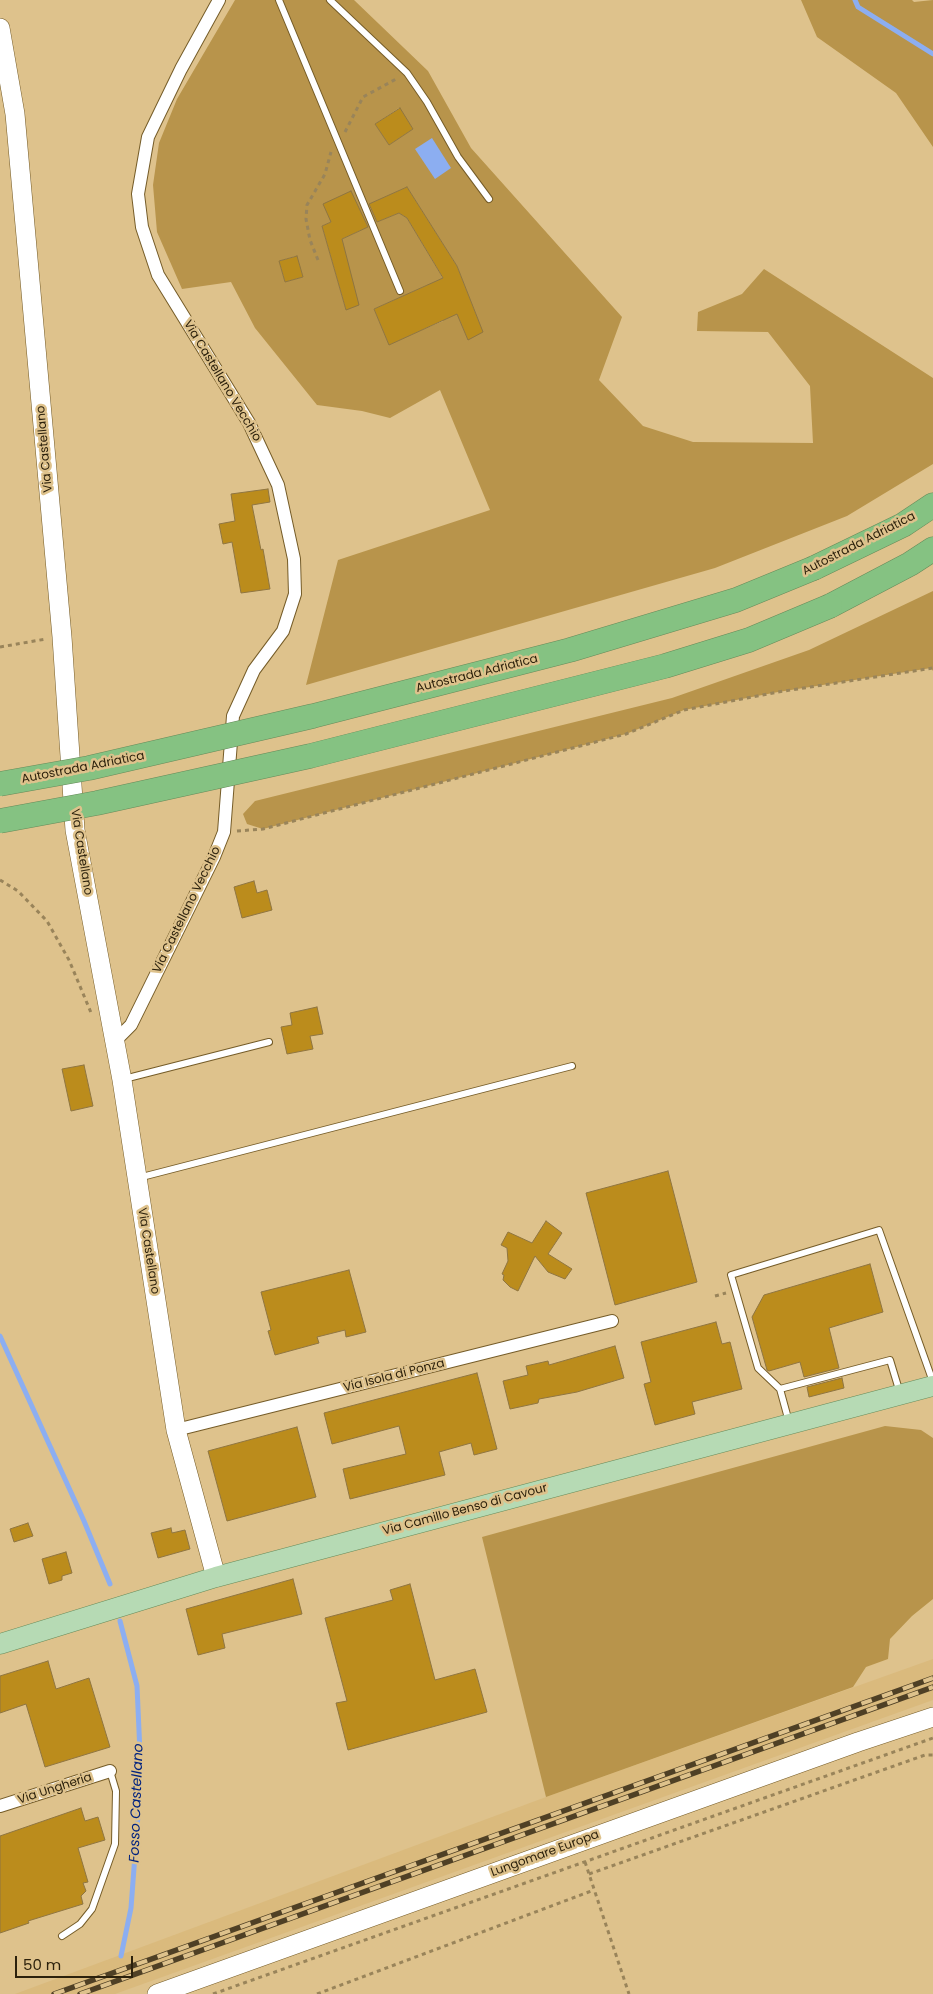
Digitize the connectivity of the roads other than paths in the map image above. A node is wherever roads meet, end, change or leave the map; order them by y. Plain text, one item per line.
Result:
1 (219, 0) edge
2 (279, 0) edge
3 (330, 0) edge
4 (0, 28) edge
5 (489, 199) dead end
6 (400, 291) dead end
7 (933, 505) edge
8 (933, 550) edge
9 (0, 784) edge
10 (0, 821) edge
11 (116, 1040) junction
12 (269, 1042) dead end
13 (572, 1066) dead end
14 (122, 1080) junction
15 (137, 1178) junction
16 (612, 1321) dead end
17 (933, 1382) edge
18 (933, 1386) edge
19 (780, 1389) junction
20 (900, 1394) junction
21 (789, 1424) junction
22 (176, 1430) junction
23 (216, 1577) junction
24 (0, 1644) edge
25 (933, 1717) edge
26 (110, 1771) joint
27 (0, 1806) edge
28 (62, 1936) dead end
29 (157, 1994) edge

1 - 11 street, Via Castellano Vecchio
2 - 6 lane
3 - 5 lane
4 - 11 street, Via Castellano
7 - 9 highway, Autostrada Adriatica, bridge
8 - 10 highway, bridge
11 - 14 street, Via Castellano
12 - 14 lane
13 - 15 lane
14 - 15 street, Via Castellano
15 - 22 street, Via Castellano
16 - 22 street, Via Isola di Ponza
17 - 19 lane
18 - 20 main road, Via Camillo Benso di Cavour
19 - 20 lane
19 - 21 lane
20 - 21 main road, Via Camillo Benso di Cavour
21 - 23 main road, Via Camillo Benso di Cavour
22 - 23 street, Via Castellano
23 - 24 main road, Via Camillo Benso di Cavour
25 - 29 street, Lungomare Europa
26 - 27 street, Via Ungheria
26 - 28 lane

